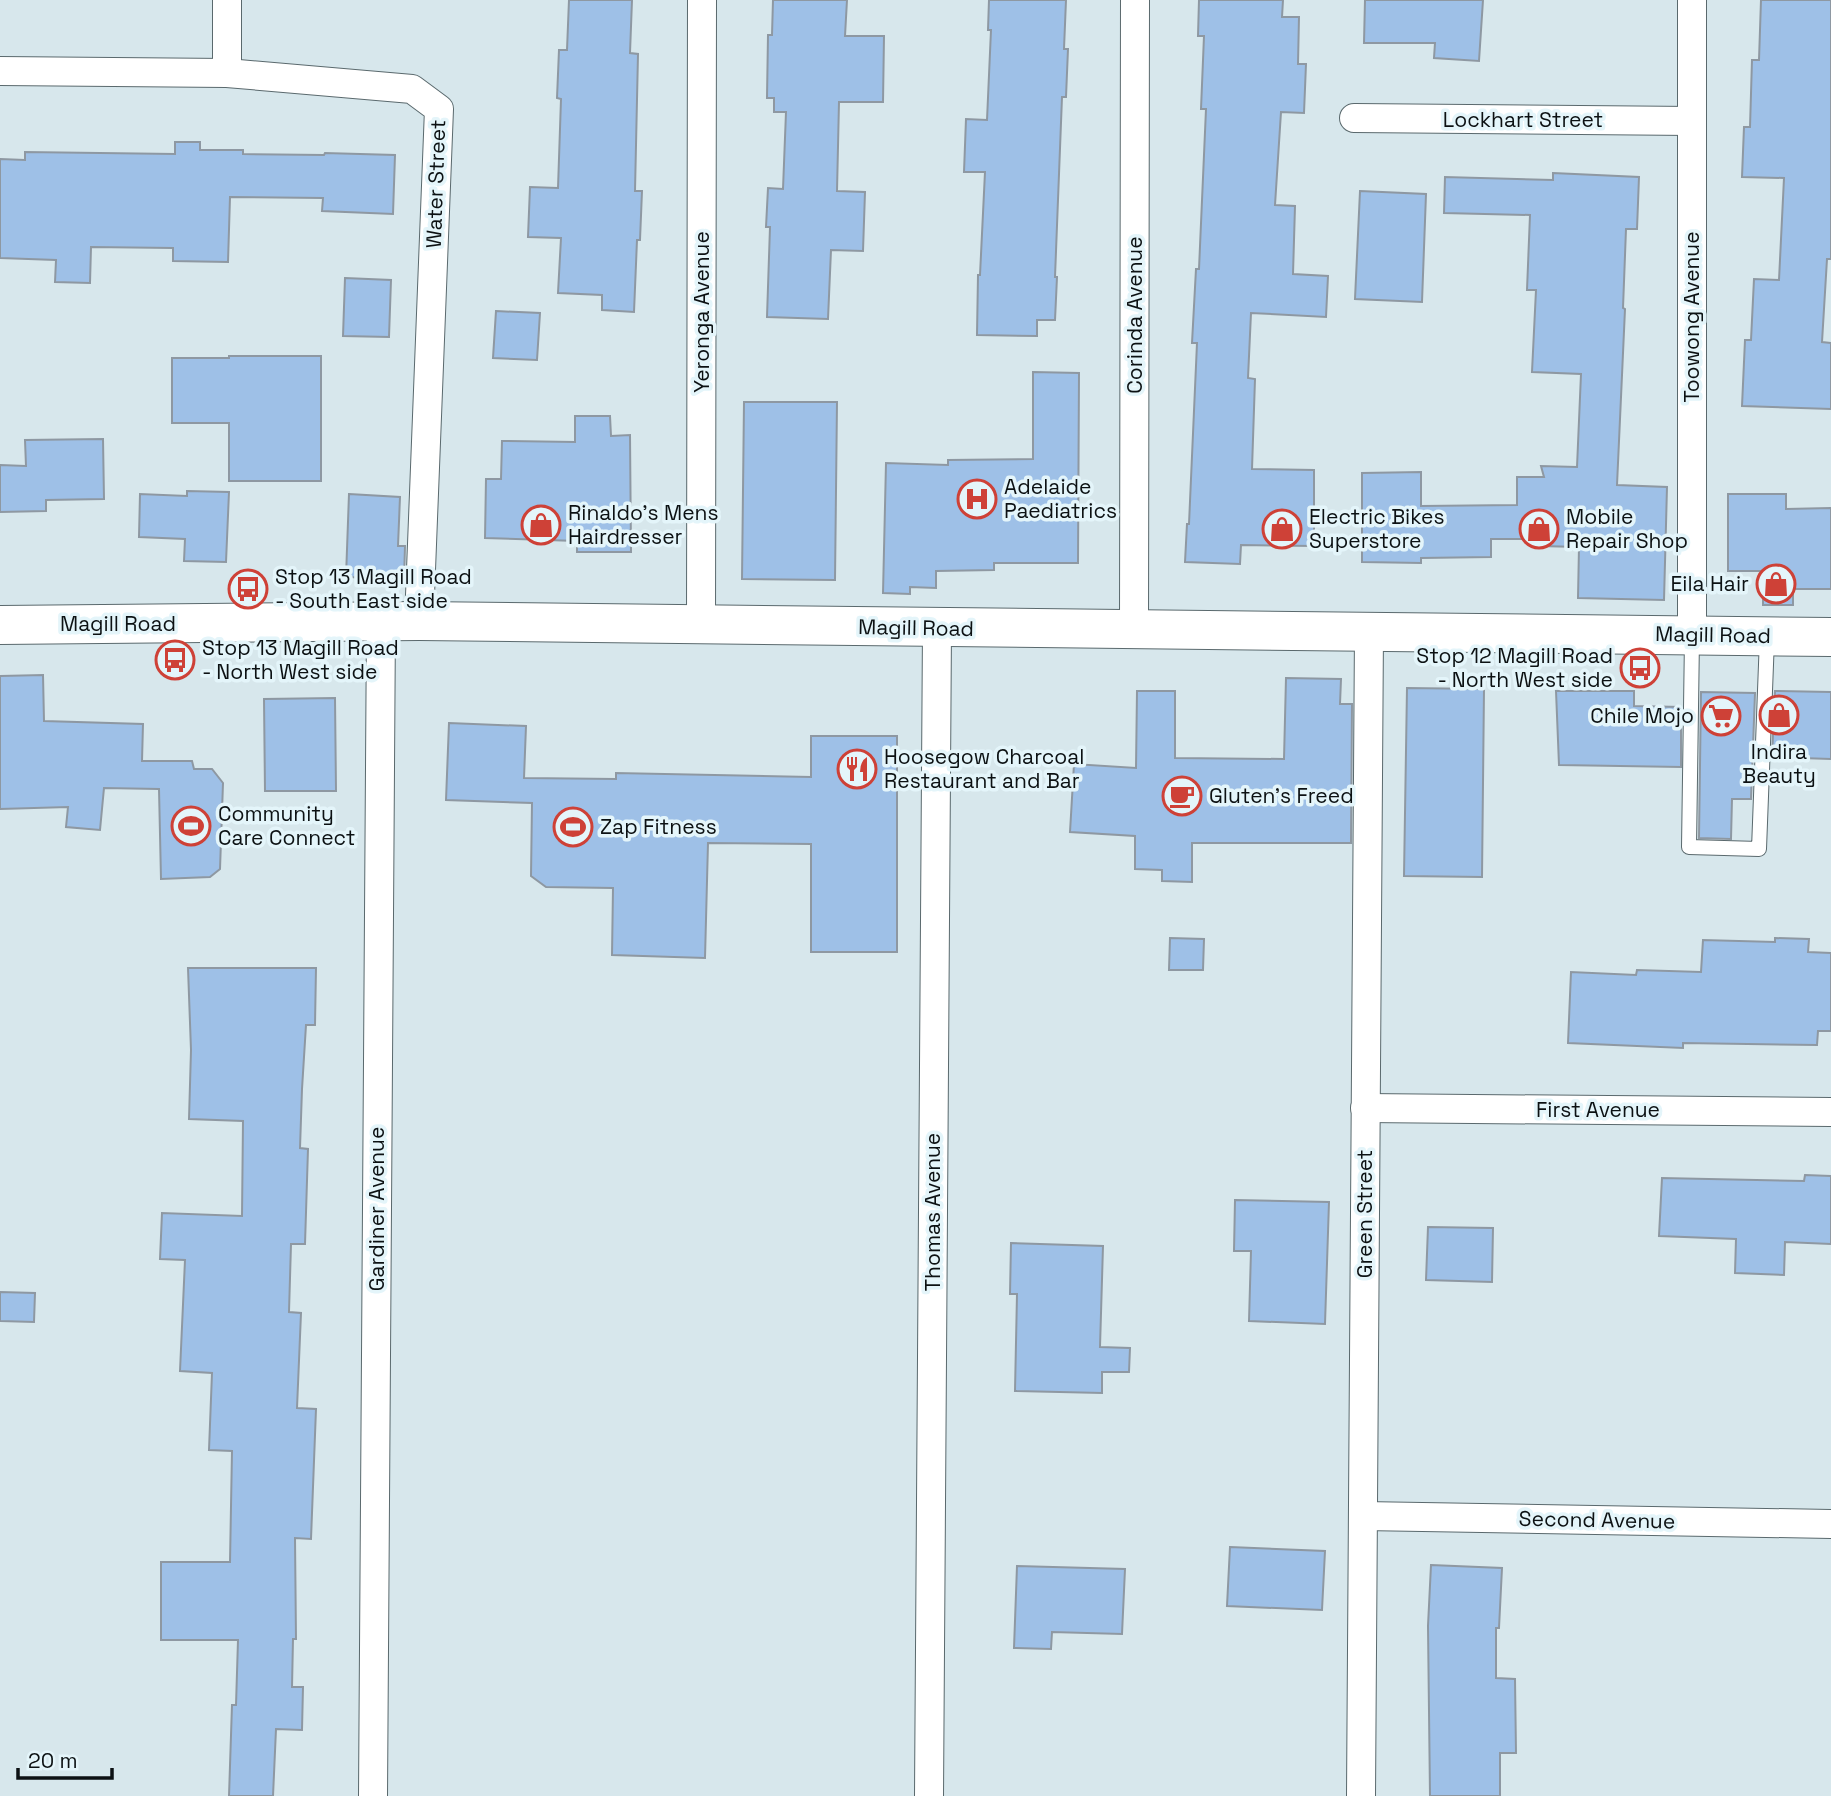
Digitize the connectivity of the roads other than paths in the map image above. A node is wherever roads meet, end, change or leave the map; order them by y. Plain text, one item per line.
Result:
1 (227, 0) edge
2 (702, 0) edge
3 (1135, 0) edge
4 (1692, 0) edge
5 (0, 71) edge
6 (227, 73) junction
7 (1354, 118) dead end
8 (1692, 121) junction
9 (381, 621) junction
10 (419, 621) junction
11 (701, 624) junction
12 (0, 625) edge
13 (937, 628) junction
14 (1134, 629) junction
15 (1369, 631) junction
16 (1692, 635) junction
17 (1767, 636) junction
18 (1831, 637) edge
19 (1366, 1108) junction
20 (1831, 1112) edge
21 (1363, 1516) junction
22 (1831, 1524) edge
23 (373, 1796) edge
24 (929, 1796) edge
25 (1361, 1796) edge

1 - 6 street
2 - 11 street, Yeronga Avenue
3 - 14 street, Corinda Avenue
4 - 8 street, Toowong Avenue
5 - 6 street, Water Street
6 - 10 street, Water Street
7 - 8 street, Lockhart Street
8 - 16 street, Toowong Avenue
9 - 10 main road, Magill Road
9 - 12 main road, Magill Road
9 - 23 street, Gardiner Avenue
10 - 11 main road, Magill Road
11 - 13 main road, Magill Road
13 - 14 main road, Magill Road
13 - 24 street, Thomas Avenue
14 - 15 main road, Magill Road
15 - 16 main road, Magill Road
15 - 19 street, Green Street
16 - 17 main road, Magill Road
16 - 17 lane
17 - 18 main road, Magill Road
19 - 20 street, First Avenue
19 - 21 street, Green Street
21 - 22 street, Second Avenue
21 - 25 street, Green Street

